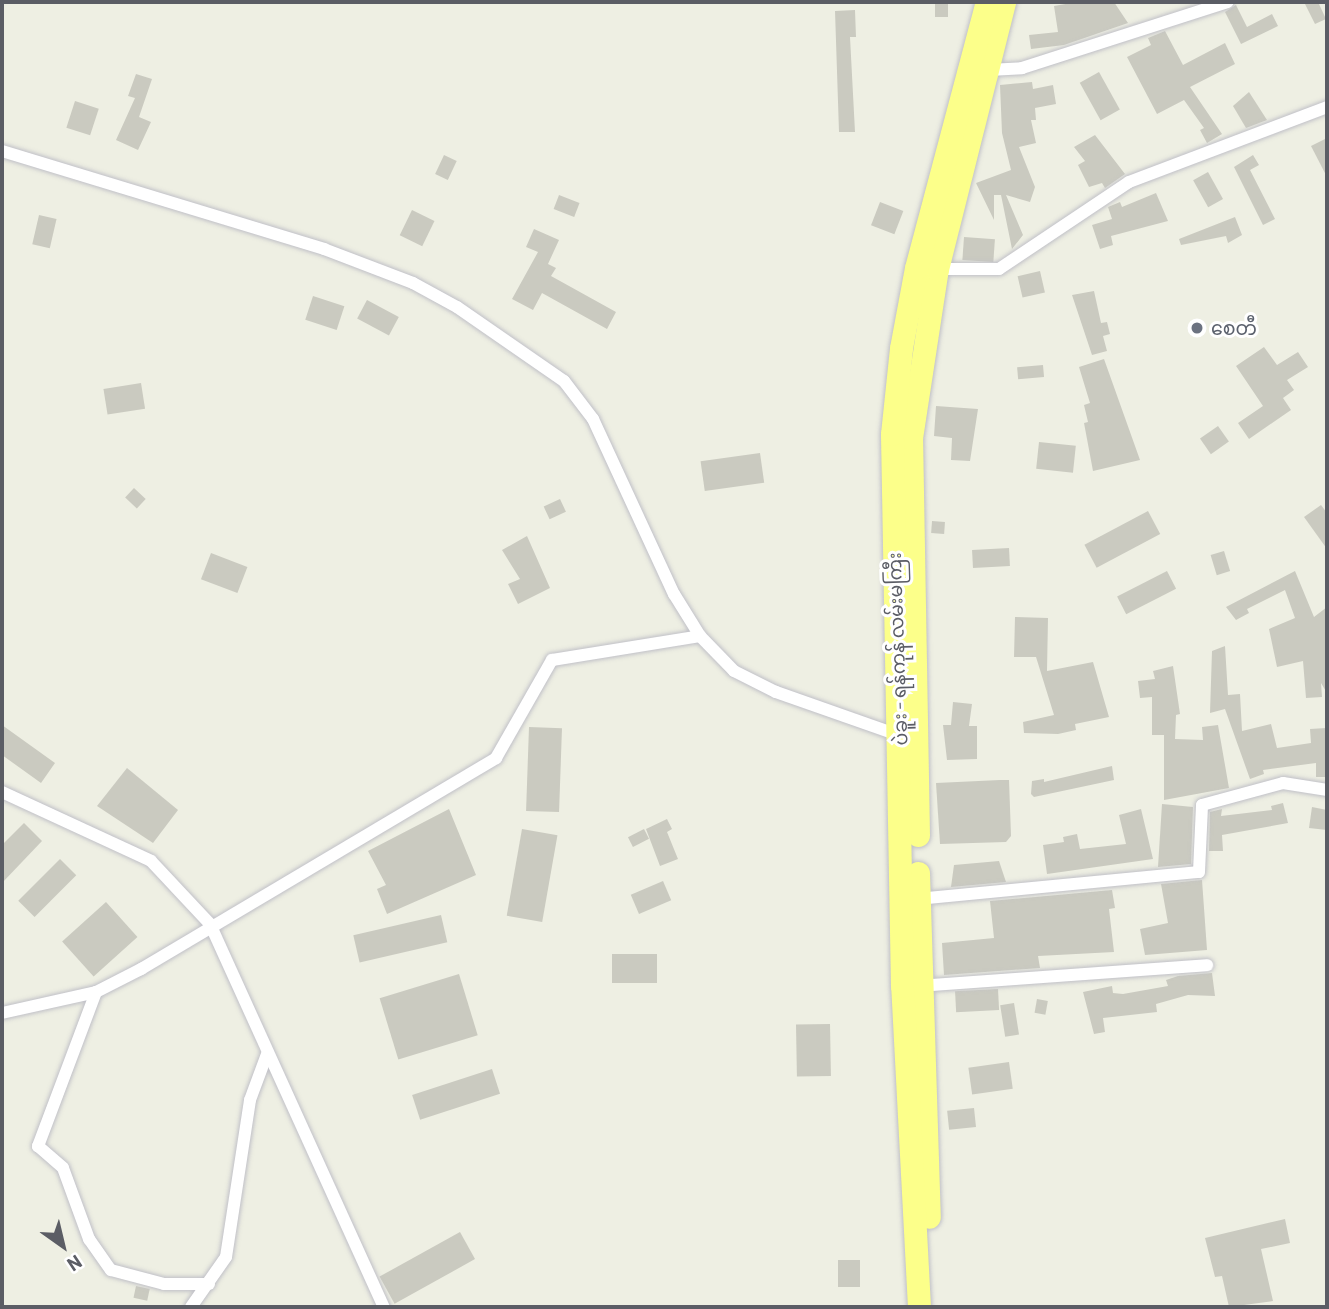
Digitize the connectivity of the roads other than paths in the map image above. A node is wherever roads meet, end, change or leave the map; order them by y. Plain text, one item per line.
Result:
1 (987, 2) edge
2 (1004, 2) edge
3 (1228, 2) edge
4 (989, 70) junction
5 (1327, 107) edge
6 (2, 152) edge
7 (927, 269) junction
8 (700, 636) junction
9 (909, 735) junction
10 (1327, 790) edge
11 (2, 792) edge
12 (918, 899) junction
13 (210, 924) junction
14 (1207, 965) dead end
15 (912, 986) junction
16 (96, 992) junction
17 (2, 1013) edge
18 (267, 1054) junction
19 (209, 1284) junction
20 (191, 1307) edge
21 (384, 1307) edge
22 (919, 1307) edge
23 (929, 1307) edge

1 - 7 highway, ပဲခူး - ရန်ကုန် လမ်းမကြီး
2 - 4 highway, ပဲခူး - ရန်ကုန် လမ်းမကြီး
3 - 4 street
4 - 7 highway, ပဲခူး - ရန်ကုန် လမ်းမကြီး
5 - 7 street
6 - 8 street
7 - 9 highway, ပဲခူး - ရန်ကုန် လမ်းမကြီး
8 - 9 street
8 - 13 street
9 - 12 highway, ပဲခူး - ရန်ကုန် လမ်းမကြီး
9 - 15 highway, ပဲခူး - ရန်ကုန် လမ်းမကြီး
10 - 12 street
11 - 13 street
12 - 15 highway, ပဲခူး - ရန်ကုန် လမ်းမကြီး
13 - 16 street
13 - 18 street
14 - 15 street
15 - 22 highway, ပဲခူး - ရန်ကုန် လမ်းမကြီး
15 - 23 highway, ပဲခူး - ရန်ကုန် လမ်းမကြီး
16 - 17 street
16 - 19 street
18 - 19 street
18 - 21 street
19 - 20 street

